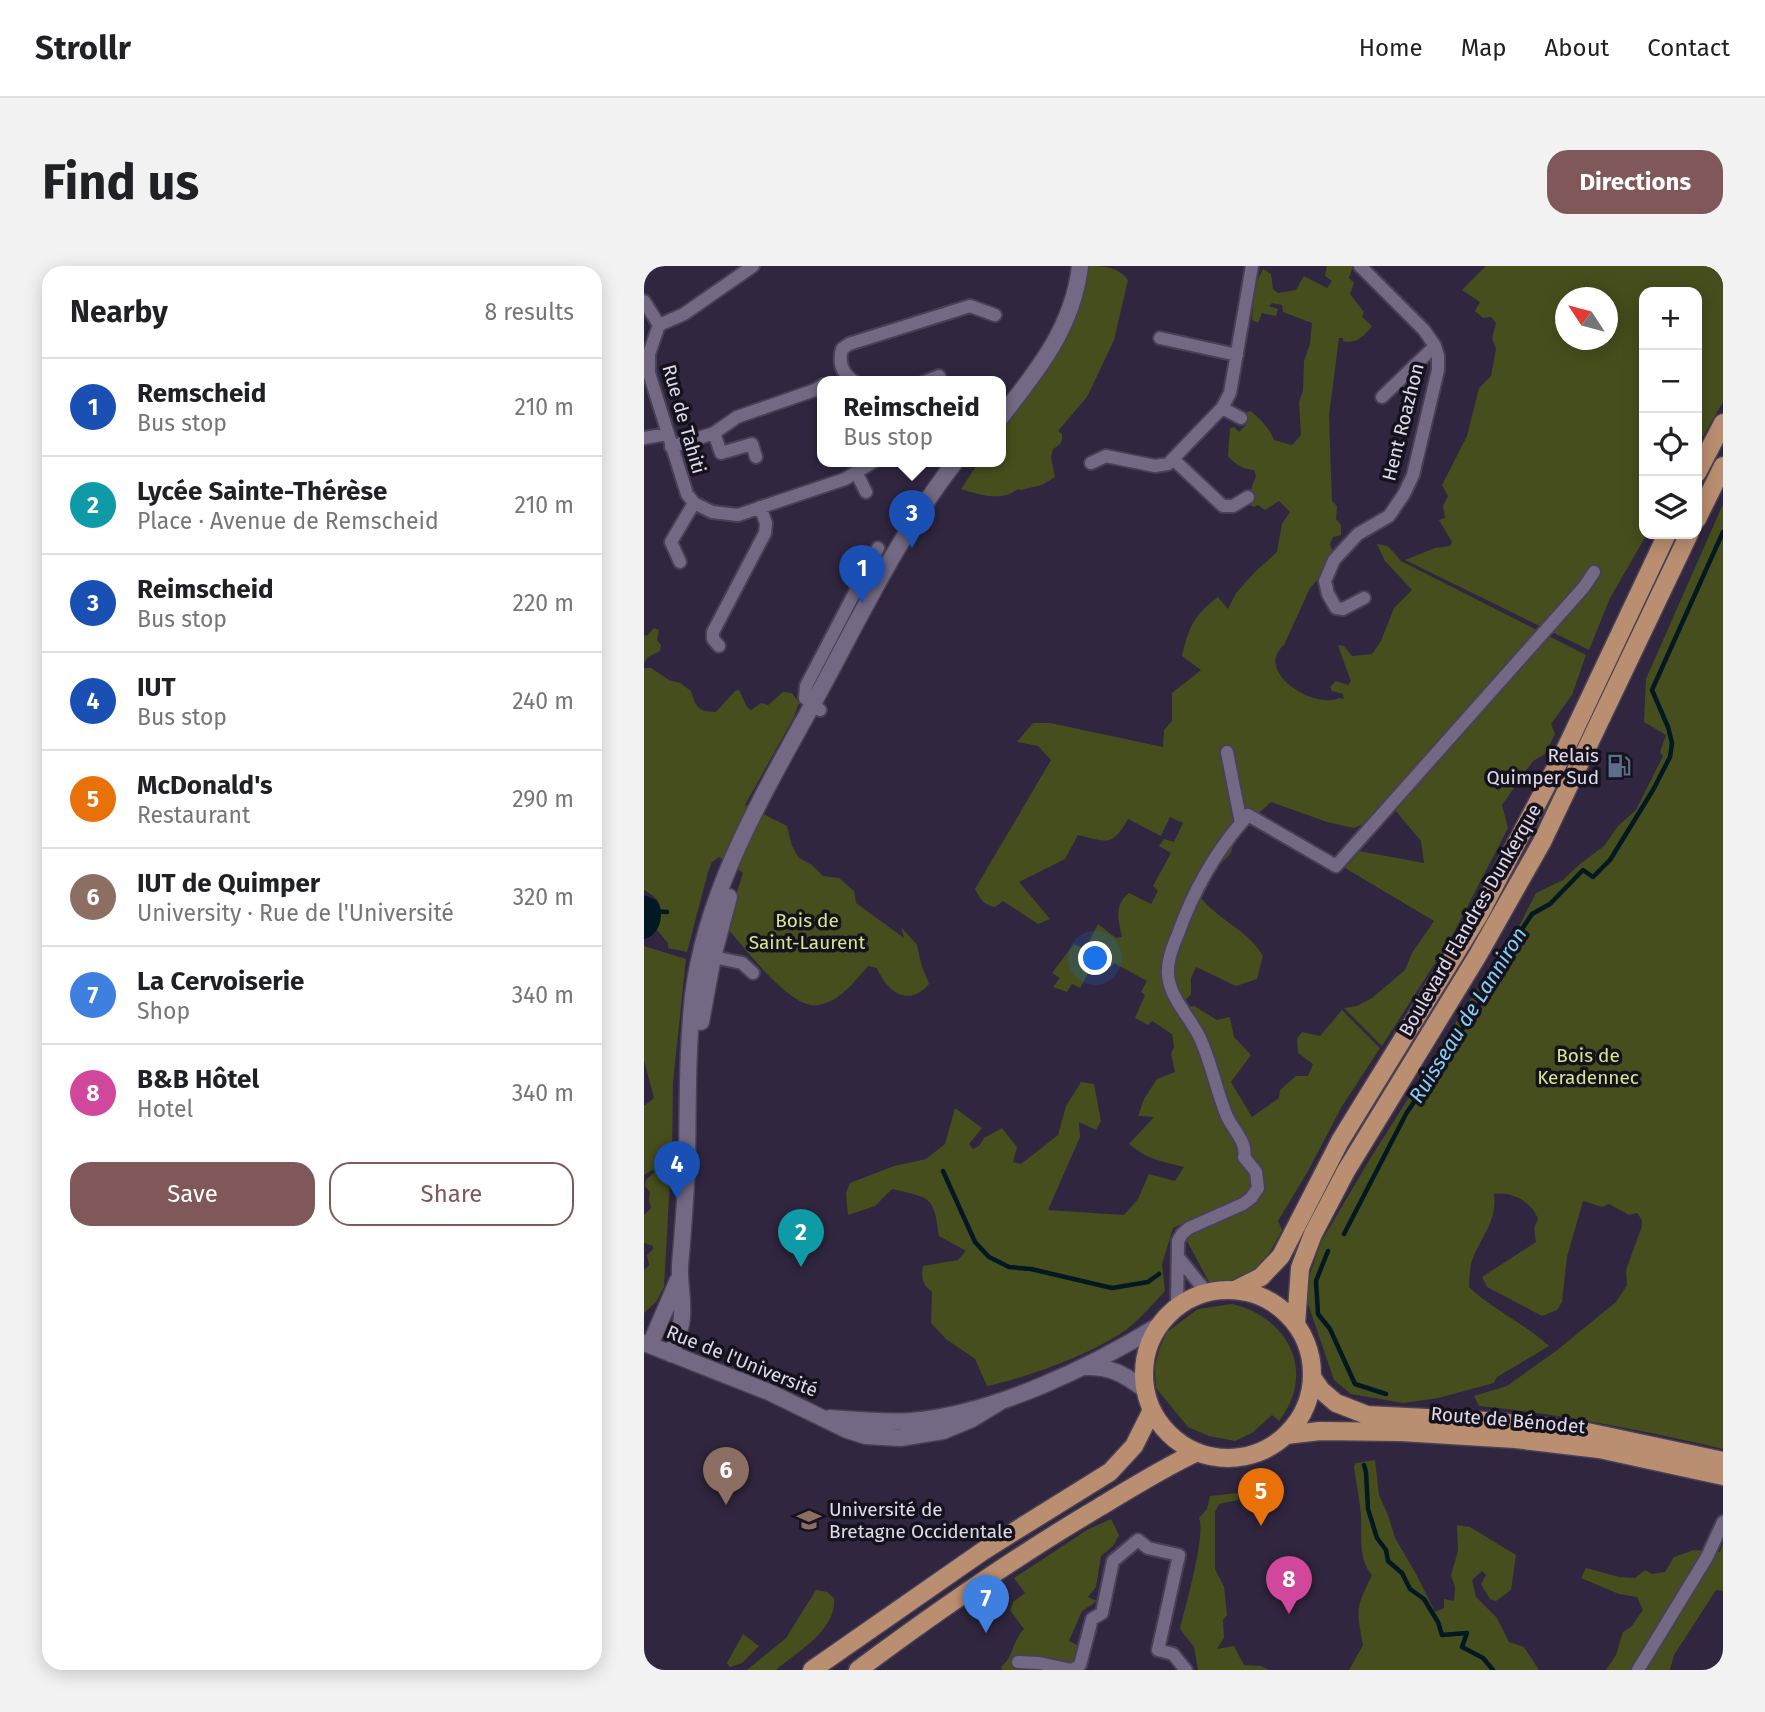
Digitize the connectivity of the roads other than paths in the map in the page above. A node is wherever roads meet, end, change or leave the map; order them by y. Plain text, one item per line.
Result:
1 (753, 266) edge
2 (1071, 266) edge
3 (1080, 266) edge
4 (1252, 266) edge
5 (1360, 266) edge
6 (644, 301) edge
7 (995, 315) dead end
8 (659, 325) junction
9 (1160, 338) dead end
10 (1435, 346) junction
11 (1237, 355) junction
12 (843, 372) junction
13 (837, 376) edge
14 (848, 376) edge
15 (817, 389) edge
16 (1006, 397) edge
17 (1382, 397) dead end
18 (1222, 408) junction
19 (1006, 411) edge
20 (1241, 418) dead end
21 (1723, 423) edge
22 (714, 433) junction
23 (667, 434) junction
24 (644, 438) edge
25 (671, 447) junction
26 (756, 457) dead end
27 (1173, 459) junction
28 (1091, 463) dead end
29 (1702, 463) edge
30 (1723, 466) edge
31 (866, 467) edge
32 (954, 467) edge
33 (857, 474) junction
34 (866, 492) dead end
35 (1248, 497) dead end
36 (694, 503) junction
37 (760, 507) junction
38 (1702, 509) edge
39 (1665, 539) edge
40 (1687, 539) edge
41 (878, 548) dead end
42 (680, 562) dead end
43 (1594, 572) dead end
44 (863, 574) junction
45 (888, 574) junction
46 (1364, 598) dead end
47 (719, 646) dead end
48 (816, 707) junction
49 (1227, 752) dead end
50 (1241, 823) junction
51 (707, 955) junction
52 (753, 973) dead end
53 (1178, 1257) junction
54 (679, 1278) junction
55 (1235, 1290) junction
56 (1207, 1293) junction
57 (1177, 1307) junction
58 (1161, 1324) junction
59 (1296, 1324) junction
60 (647, 1344) edge
61 (671, 1354) junction
62 (1082, 1367) junction
63 (1312, 1377) junction
64 (1144, 1389) junction
65 (1152, 1410) junction
66 (1286, 1435) junction
67 (1197, 1452) junction
68 (1723, 1461) edge
69 (1723, 1476) edge
70 (1723, 1522) edge
71 (1018, 1662) dead end
72 (811, 1670) edge
73 (858, 1670) edge
74 (1070, 1670) edge
75 (1186, 1670) edge
76 (1638, 1670) edge

1 - 8 street
2 - 16 street
3 - 19 street
4 - 11 street
5 - 10 street, Hent Roazhon
6 - 8 street
7 - 12 street
8 - 23 street, Rue de Tahiti
9 - 11 street
10 - 17 street, Hent Roazhon
10 - 46 street, Hent Roazhon
11 - 18 street
12 - 13 street
12 - 14 street
15 - 22 street
18 - 20 street
18 - 27 street
21 - 29 main road
22 - 25 street
22 - 26 street
23 - 24 street
23 - 25 street, Rue de Tahiti
25 - 36 street, Rue de Tahiti
27 - 28 street
27 - 35 street
30 - 38 main road
31 - 33 street, Rue de Tahiti
32 - 45 street
33 - 34 street
33 - 37 street, Rue de Tahiti
36 - 37 street, Rue de Tahiti
36 - 42 street
37 - 47 street
39 - 55 main road, Boulevard Flandres Dunkerque
40 - 59 main road, Boulevard Flandres Dunkerque
41 - 44 street
43 - 50 street
44 - 45 street
44 - 48 street
45 - 48 street
48 - 51 street
49 - 50 street
50 - 53 street
51 - 52 street
51 - 54 street
53 - 56 street
53 - 57 street
54 - 60 street
54 - 61 street
55 - 56 main road
55 - 59 main road
56 - 57 main road
57 - 58 main road
58 - 62 street, Rue de l'Université
58 - 64 main road
59 - 63 main road
60 - 61 street, Rue de l'Université
61 - 62 street, Rue de l'Université
62 - 64 street, Rue de l'Université
63 - 66 main road
63 - 68 main road, Route de Bénodet
64 - 65 main road
65 - 67 main road
65 - 72 main road
66 - 67 main road
66 - 69 main road, Route de Bénodet
67 - 73 main road
70 - 76 street
71 - 74 street
74 - 75 street

